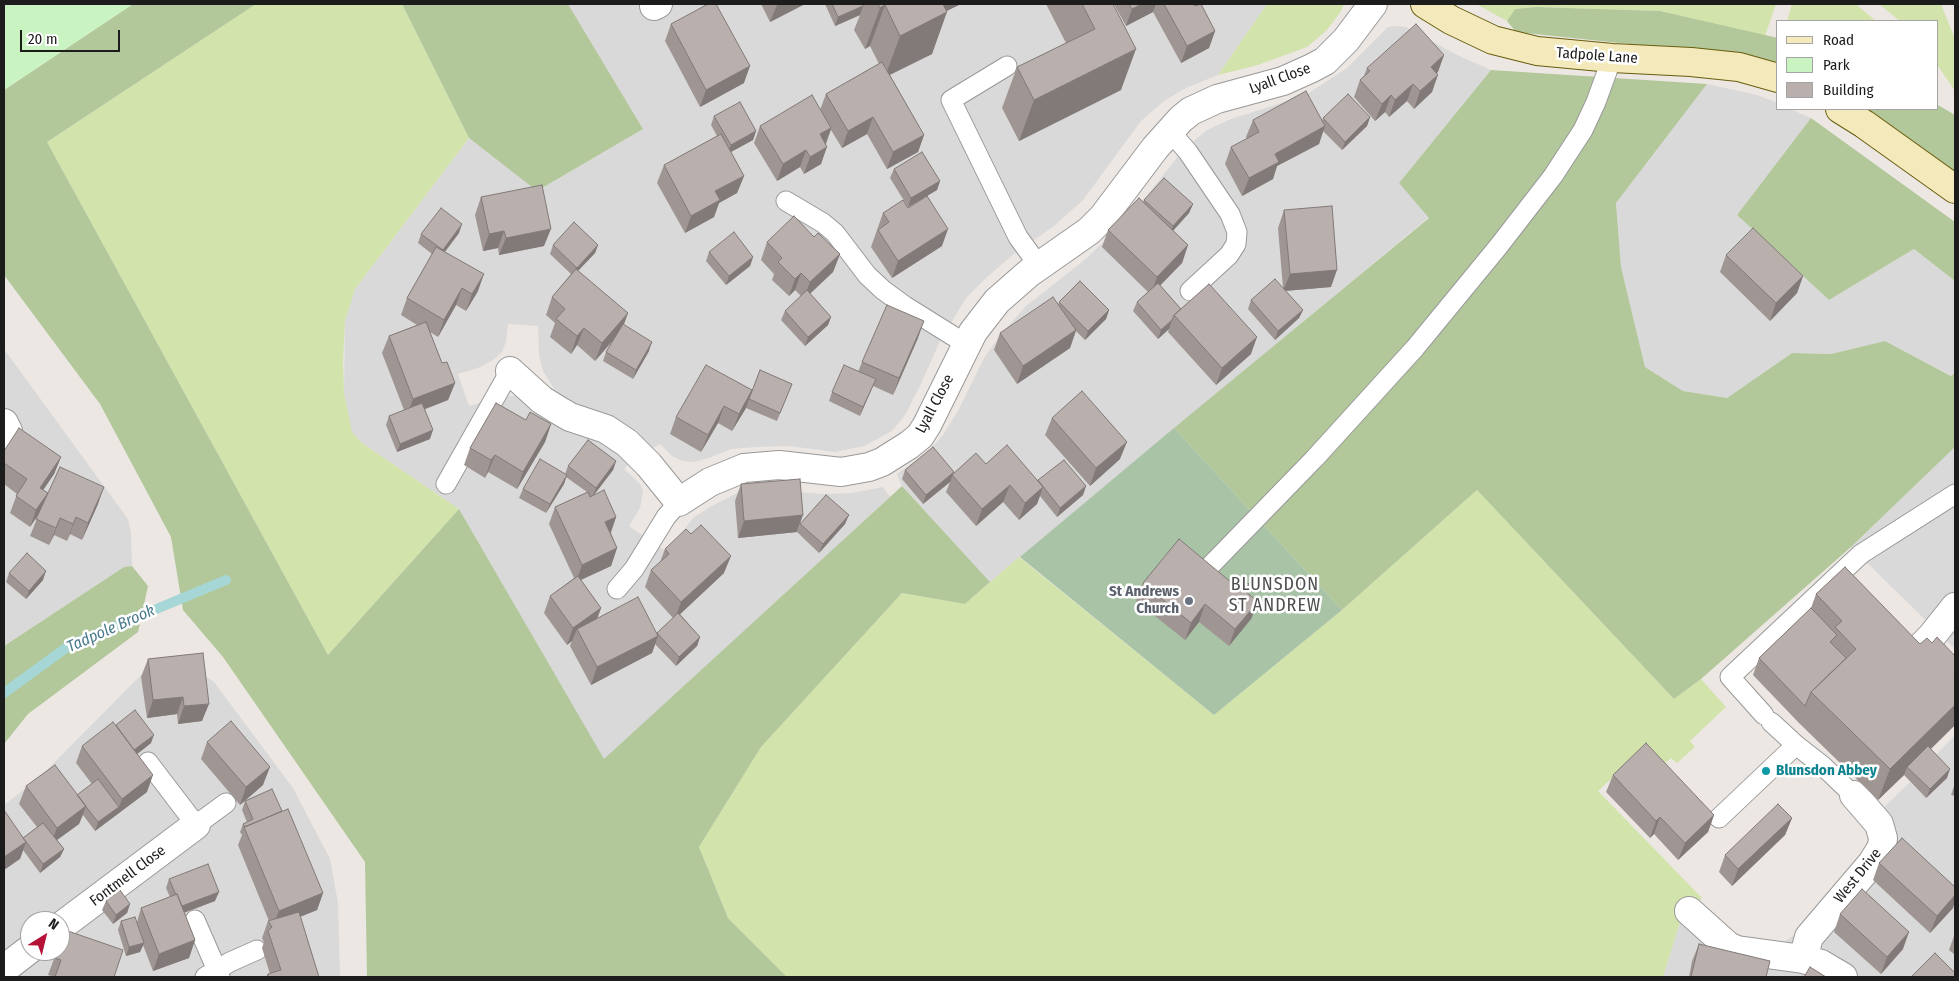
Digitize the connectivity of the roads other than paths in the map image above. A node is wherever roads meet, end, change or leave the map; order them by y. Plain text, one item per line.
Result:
1 (1372, 4) edge
2 (1425, 4) edge
3 (1612, 58) junction
4 (1007, 66) dead end
5 (1776, 77) edge
6 (1842, 110) edge
7 (1169, 130) junction
8 (1955, 189) edge
9 (786, 201) dead end
10 (1039, 266) junction
11 (1190, 290) dead end
12 (966, 344) junction
13 (510, 372) joint
14 (4, 423) edge
15 (4, 444) edge
16 (446, 484) dead end
17 (1955, 494) edge
18 (679, 502) junction
19 (1211, 565) edge
20 (617, 589) dead end
21 (1955, 607) edge
22 (1906, 662) edge
23 (1796, 745) junction
24 (148, 762) dead end
25 (1851, 792) joint
26 (226, 803) dead end
27 (1719, 818) dead end
28 (196, 825) junction
29 (1689, 911) dead end
30 (70, 920) edge
31 (196, 920) dead end
32 (257, 950) dead end
33 (20, 957) edge
34 (1803, 959) junction
35 (4, 971) edge
36 (218, 972) edge
37 (7, 977) edge
38 (1843, 977) edge

1 - 7 street, Lyall Close
2 - 3 street, Tadpole Lane
3 - 5 street, Tadpole Lane
3 - 19 lane
4 - 10 lane
6 - 8 street
7 - 10 street, Lyall Close
7 - 11 lane
9 - 12 lane
10 - 12 street, Lyall Close
12 - 18 street, Lyall Close
13 - 16 lane
13 - 18 street
14 - 15 street
17 - 23 lane, West Drive
18 - 20 lane, Lyall Close
21 - 22 street
23 - 25 lane, West Drive
23 - 27 lane
24 - 28 lane
25 - 34 street, West Drive
26 - 28 lane
28 - 30 street, Fontmell Close
29 - 34 street
31 - 36 lane
32 - 36 lane
33 - 35 street
34 - 38 street
35 - 37 street

